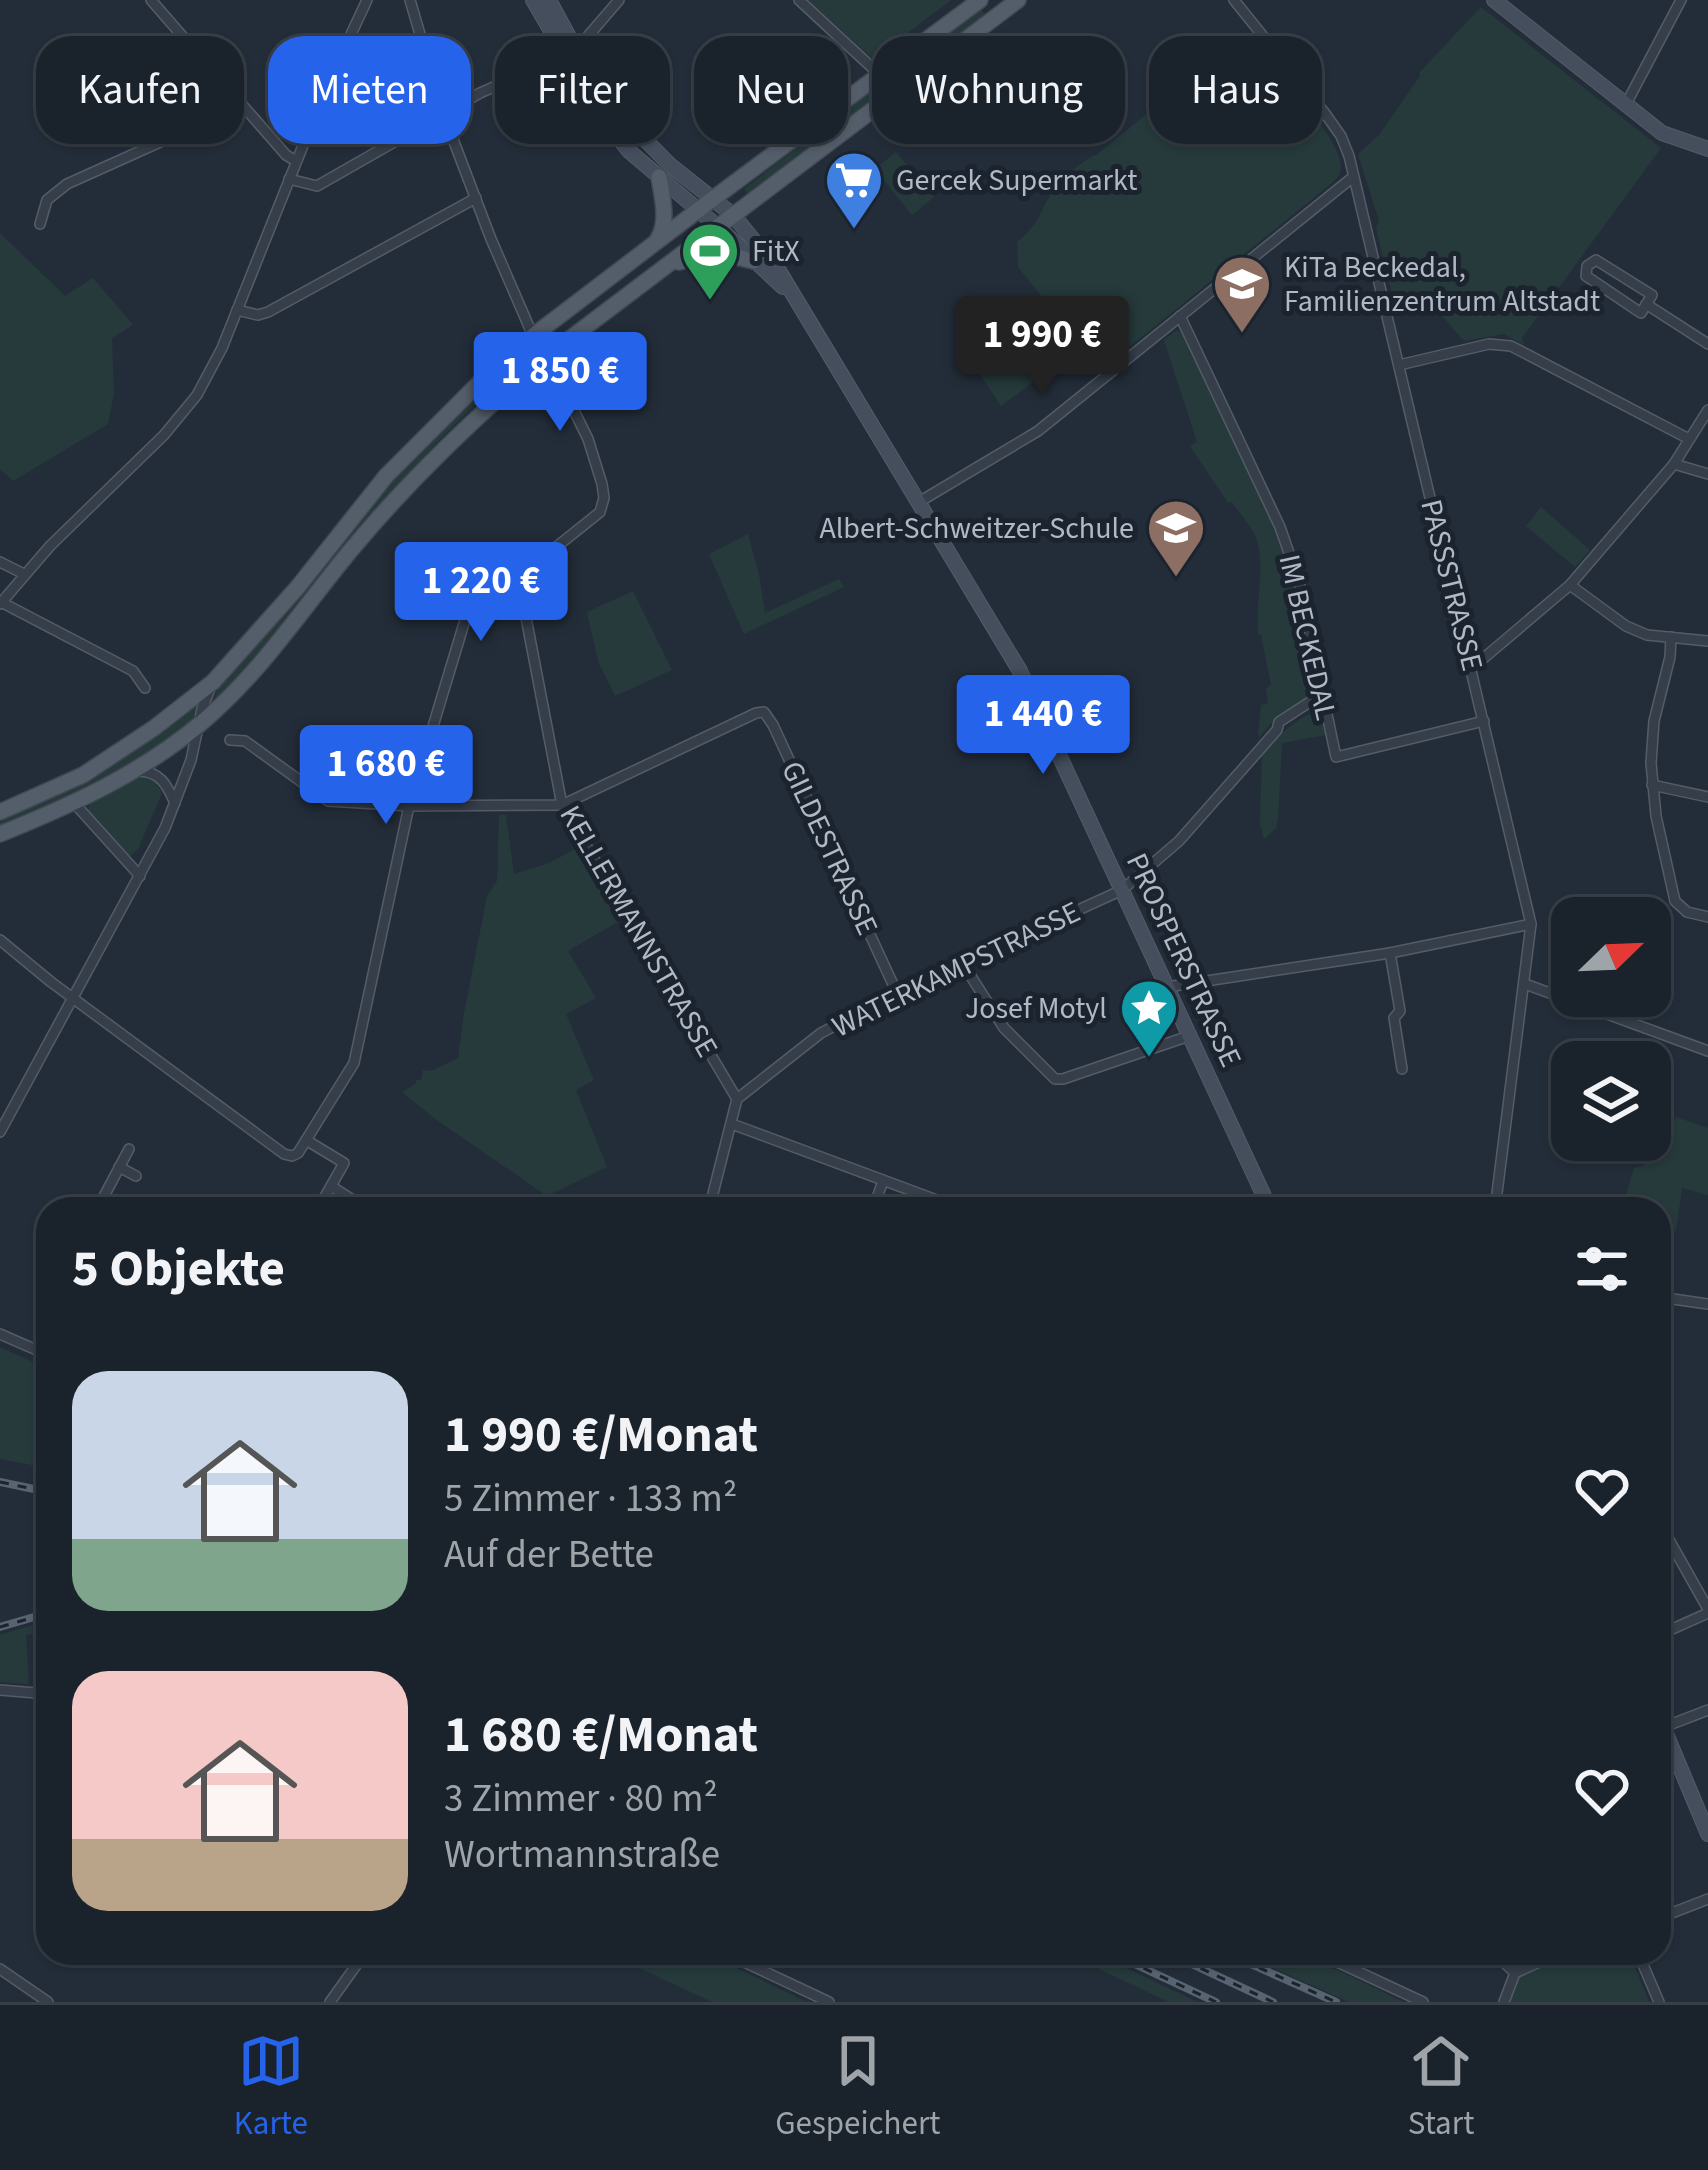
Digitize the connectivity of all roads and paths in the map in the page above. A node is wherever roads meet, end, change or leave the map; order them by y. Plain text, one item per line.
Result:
1 (151, 0) edge
2 (367, 0) edge
3 (410, 0) edge
4 (533, 0) edge
5 (549, 0) edge
6 (619, 0) edge
7 (799, 0) edge
8 (980, 0) edge
9 (1018, 0) edge
10 (1234, 0) edge
11 (1493, 0) edge
12 (1681, 0) edge
13 (183, 36) edge
14 (421, 36) edge
15 (558, 36) edge
16 (563, 36) edge
17 (586, 36) edge
18 (932, 36) edge
19 (872, 68) edge
20 (872, 81) edge
21 (244, 105) edge
22 (1625, 106) junction
23 (158, 144) edge
24 (389, 144) edge
25 (455, 144) edge
26 (622, 144) edge
27 (648, 144) edge
28 (1708, 149) edge
29 (296, 161) junction
30 (659, 177) junction
31 (1353, 177) junction
32 (289, 179) junction
33 (476, 198) junction
34 (714, 198) junction
35 (699, 210) junction
36 (733, 215) junction
37 (40, 224) dead end
38 (718, 227) junction
39 (654, 244) junction
40 (753, 261) junction
41 (664, 267) junction
42 (795, 298) junction
43 (1646, 304) junction
44 (237, 310) junction
45 (1180, 316) junction
46 (533, 336) junction
47 (1708, 344) edge
48 (547, 356) junction
49 (1399, 365) junction
50 (1708, 410) edge
51 (1689, 439) junction
52 (1674, 464) junction
53 (1708, 474) edge
54 (919, 502) junction
55 (0, 562) edge
56 (24, 574) junction
57 (518, 576) junction
58 (1570, 585) junction
59 (1, 603) edge
60 (1671, 637) junction
61 (1708, 641) edge
62 (1472, 668) junction
63 (213, 682) junction
64 (145, 688) dead end
65 (1322, 694) junction
66 (1484, 722) junction
67 (201, 723) junction
68 (230, 740) dead end
69 (135, 771) junction
70 (1652, 785) junction
71 (1708, 797) edge
72 (176, 803) junction
73 (74, 804) junction
74 (562, 805) junction
75 (409, 806) junction
76 (0, 812) edge
77 (0, 834) edge
78 (140, 876) junction
79 (1122, 890) junction
80 (1708, 917) edge
81 (1531, 924) junction
82 (0, 940) edge
83 (1390, 953) junction
84 (963, 964) junction
85 (1525, 984) junction
86 (1167, 987) junction
87 (897, 993) junction
88 (73, 996) junction
89 (1189, 1036) junction
90 (1708, 1052) edge
91 (1402, 1069) dead end
92 (737, 1100) junction
93 (732, 1124) junction
94 (0, 1132) edge
95 (306, 1140) junction
96 (129, 1149) dead end
97 (119, 1167) junction
98 (136, 1176) dead end
99 (884, 1181) junction
100 (331, 1186) junction
101 (104, 1197) edge
102 (325, 1197) edge
103 (348, 1197) edge
104 (712, 1197) edge
105 (878, 1197) edge
106 (928, 1197) edge
107 (1264, 1197) edge
108 (1497, 1197) edge
109 (1671, 1299) edge
110 (1708, 1304) edge
111 (0, 1334) edge
112 (36, 1350) edge
113 (1671, 1544) edge
114 (1708, 1611) edge
115 (1671, 1630) edge
116 (0, 1690) edge
117 (36, 1693) edge
118 (1708, 1710) edge
119 (1671, 1719) edge
120 (1671, 1746) edge
121 (1708, 1834) edge
122 (1708, 1899) edge
123 (1671, 1913) edge
124 (356, 1965) edge
125 (750, 1965) edge
126 (1344, 1965) edge
127 (1507, 1965) edge
128 (1533, 1965) edge
129 (1643, 1965) edge
130 (0, 1969) edge
131 (1515, 1973) junction
132 (47, 2002) edge
133 (330, 2002) edge
134 (829, 2002) edge
135 (1423, 2002) edge
136 (1504, 2002) edge
137 (1659, 2002) edge

1 - 13 street
2 - 29 street
3 - 14 street
4 - 15 main road, PROSPERSTRASSE
5 - 16 main road, PROSPERSTRASSE
6 - 17 street
7 - 19 street
8 - 18 main road
9 - 36 main road
10 - 31 street, PASSSTRASSE
11 - 22 main road
12 - 22 street
20 - 34 main road
21 - 29 street
22 - 28 main road
23 - 37 street
24 - 32 street
25 - 33 street
26 - 30 main road, PROSPERSTRASSE
27 - 34 main road, PROSPERSTRASSE
29 - 32 street
30 - 35 main road, PROSPERSTRASSE
30 - 39 main road
31 - 45 street
31 - 49 street, PASSSTRASSE
32 - 44 street
33 - 44 street
33 - 46 street
34 - 35 main road
34 - 36 main road, PROSPERSTRASSE
35 - 38 main road, PROSPERSTRASSE
35 - 39 main road
36 - 38 main road
36 - 42 main road, PROSPERSTRASSE
38 - 40 main road, PROSPERSTRASSE
38 - 41 main road
39 - 46 main road
40 - 41 main road
40 - 42 main road, PROSPERSTRASSE
41 - 48 main road
42 - 54 main road, PROSPERSTRASSE
43 - 43 street
43 - 47 street
44 - 56 street
45 - 54 street
45 - 65 street, IM BECKEDAL
46 - 48 street
46 - 63 main road
48 - 57 street
48 - 67 main road
49 - 51 street
49 - 62 street, PASSSTRASSE
50 - 51 street
51 - 52 street
52 - 53 street
52 - 58 street
54 - 79 main road, PROSPERSTRASSE
55 - 56 street
56 - 59 street
57 - 74 street, KELLERMANNSTRASSE
57 - 75 street
58 - 60 street
58 - 62 street
59 - 64 street
60 - 61 street
60 - 70 street
62 - 66 street, PASSSTRASSE
63 - 67 street
63 - 76 main road
65 - 66 street, IM BECKEDAL
65 - 79 street, WATERKAMPSTRASSE
66 - 81 street, PASSSTRASSE
67 - 69 main road
67 - 72 street
68 - 75 street
69 - 72 street
69 - 73 main road
70 - 71 street
70 - 80 street
72 - 78 street
73 - 77 main road
73 - 78 street
74 - 75 street
74 - 87 street, GILDESTRASSE
74 - 92 street, KELLERMANNSTRASSE
75 - 95 street
78 - 88 street
79 - 84 street, WATERKAMPSTRASSE
79 - 86 main road, PROSPERSTRASSE
81 - 83 street
81 - 85 street, PASSSTRASSE
82 - 88 street
83 - 86 street
83 - 91 street
84 - 87 street, WATERKAMPSTRASSE
84 - 89 street
85 - 90 street
85 - 108 street, PASSSTRASSE
86 - 89 main road, PROSPERSTRASSE
87 - 92 street, WATERKAMPSTRASSE
88 - 94 street
88 - 95 street
89 - 107 main road, PROSPERSTRASSE
92 - 93 street
93 - 99 street
93 - 104 street
95 - 100 street
96 - 97 street
97 - 98 street
97 - 101 street
99 - 105 street
99 - 106 street
100 - 102 street
100 - 103 street
109 - 110 street
111 - 112 street
113 - 114 street
114 - 115 street
116 - 117 street
118 - 119 street
120 - 121 main road
122 - 123 street
124 - 133 street
125 - 134 street
126 - 135 street
127 - 131 street
128 - 131 street
129 - 137 street
130 - 132 street
131 - 136 street

